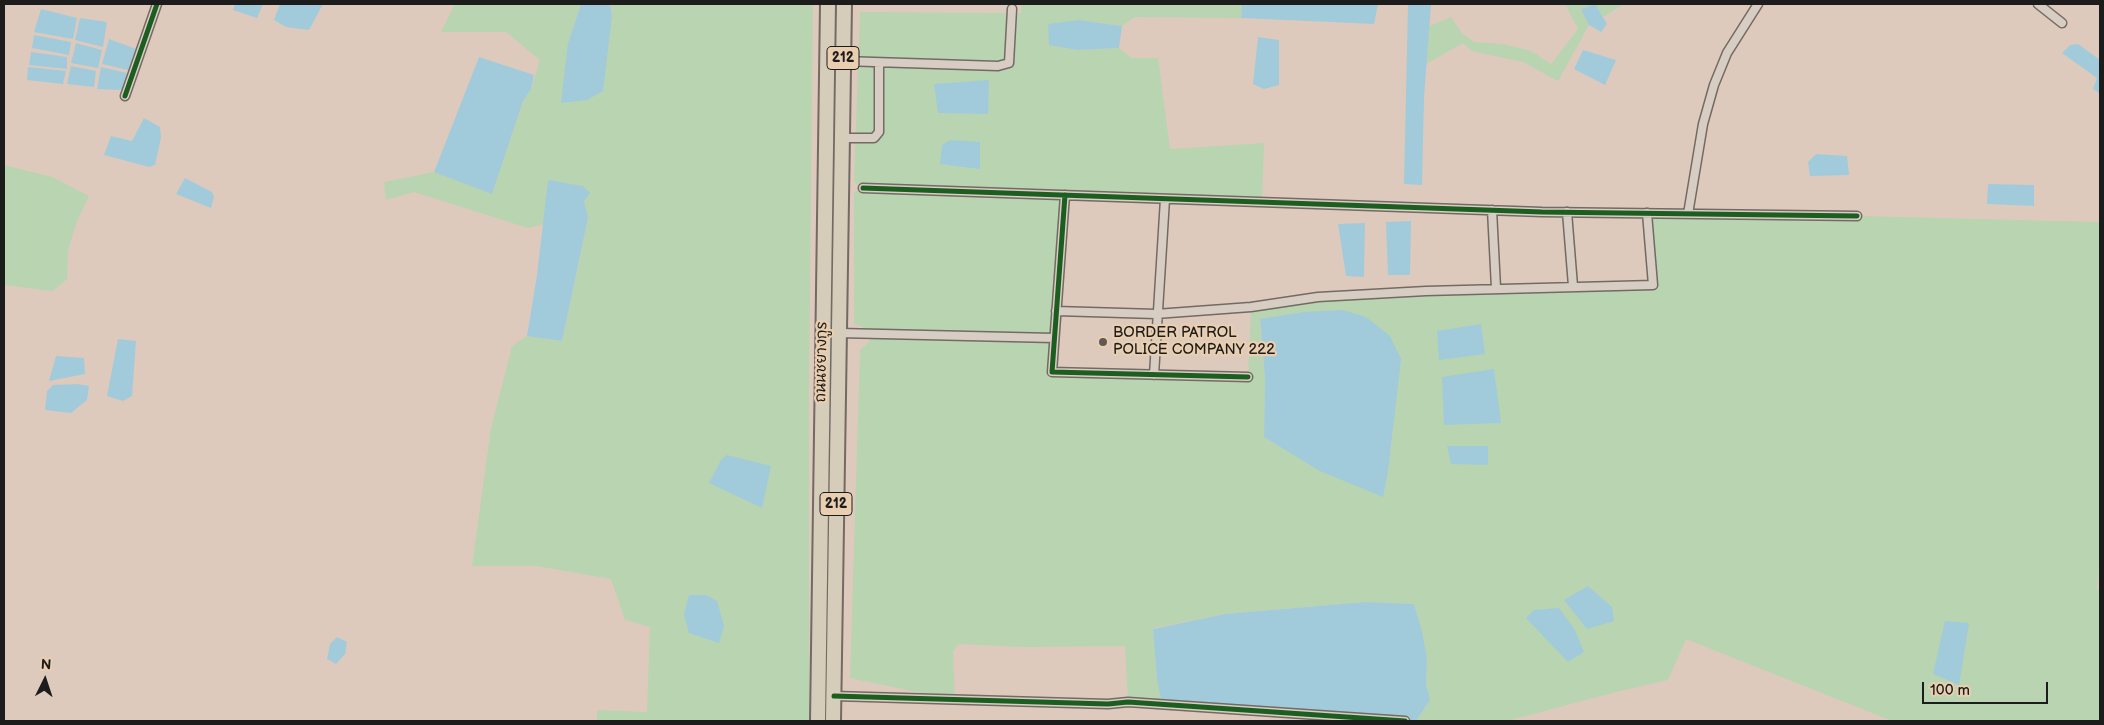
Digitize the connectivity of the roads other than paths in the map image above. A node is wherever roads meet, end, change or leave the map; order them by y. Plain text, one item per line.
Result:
1 (156, 4) edge
2 (828, 4) edge
3 (844, 4) edge
4 (1758, 4) edge
5 (2038, 4) edge
6 (1012, 9) dead end
7 (2062, 23) dead end
8 (843, 61) junction
9 (879, 63) junction
10 (125, 96) dead end
11 (841, 138) junction
12 (863, 188) dead end
13 (1065, 195) junction
14 (1165, 199) junction
15 (1492, 210) junction
16 (1567, 212) junction
17 (1647, 213) junction
18 (1688, 214) junction
19 (1857, 216) dead end
20 (824, 286) junction
21 (839, 286) junction
22 (1573, 286) junction
23 (1496, 288) junction
24 (1056, 311) junction
25 (1156, 314) junction
26 (839, 333) junction
27 (1054, 338) junction
28 (1154, 375) junction
29 (1248, 377) dead end
30 (834, 696) junction
31 (818, 721) edge
32 (833, 721) edge
33 (1405, 721) edge

1 - 10 street
2 - 20 highway, ถนนชยางกูร / 212
3 - 8 highway, ถนนชยางกูร / 212
4 - 18 street
5 - 7 street
6 - 9 street
8 - 9 street
8 - 11 highway, ถนนชยางกูร / 212
9 - 11 street
11 - 21 highway, ถนนชยางกูร / 212
12 - 13 street
13 - 14 street
13 - 24 street
14 - 15 street
14 - 25 street
15 - 16 street
15 - 23 street
16 - 17 street
16 - 22 street
17 - 18 street
17 - 22 street
18 - 19 street
20 - 21 highway
20 - 31 highway, ถนนชยางกูร / 212
21 - 26 highway, ถนนชยางกูร / 212
22 - 23 street
23 - 25 street
24 - 25 street
24 - 27 street
25 - 28 street
26 - 27 street
26 - 30 highway, ถนนชยางกูร / 212
27 - 28 street
28 - 29 street
30 - 32 highway, ถนนชยางกูร / 212
30 - 33 street

